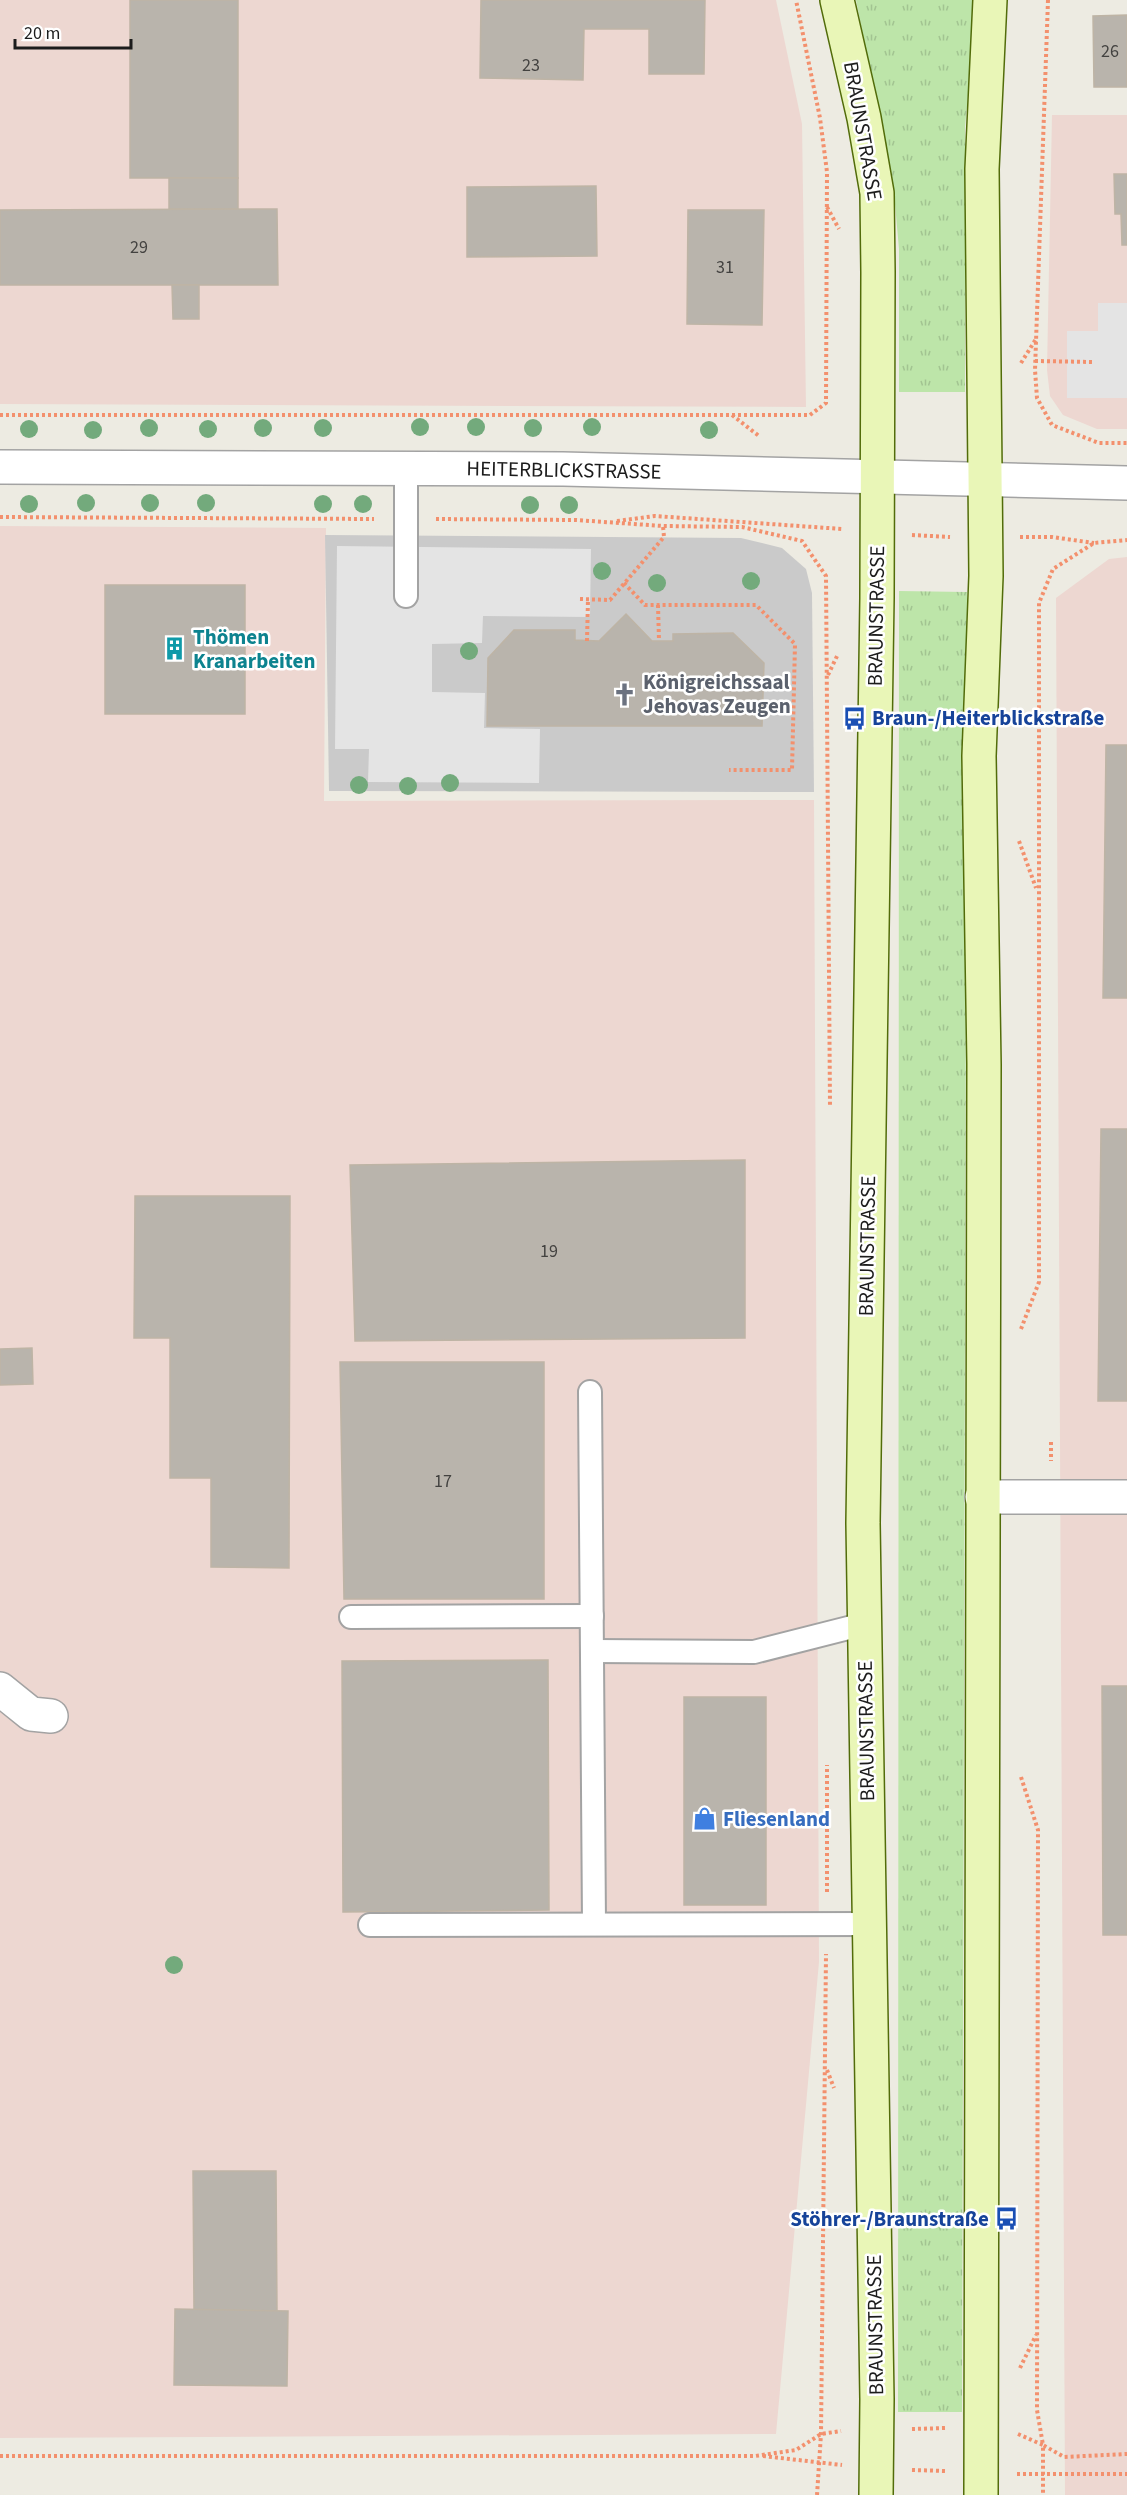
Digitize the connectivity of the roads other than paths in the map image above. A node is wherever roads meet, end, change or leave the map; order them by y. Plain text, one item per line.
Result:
1 (837, 0) edge
2 (990, 0) edge
3 (0, 467) edge
4 (406, 467) junction
5 (877, 476) junction
6 (986, 479) junction
7 (1127, 483) edge
8 (406, 596) dead end
9 (590, 1392) dead end
10 (982, 1497) junction
11 (1127, 1497) edge
12 (592, 1616) junction
13 (351, 1617) dead end
14 (864, 1624) junction
15 (593, 1651) junction
16 (0, 1689) edge
17 (51, 1716) dead end
18 (594, 1923) junction
19 (370, 1924) dead end
20 (871, 1924) junction
21 (876, 2481) edge
22 (981, 2484) edge

1 - 5 main road, BRAUNSTRASSE
2 - 6 main road
3 - 4 street, HEITERBLICKSTRASSE
4 - 5 street, HEITERBLICKSTRASSE
4 - 8 lane
5 - 6 street, HEITERBLICKSTRASSE
5 - 14 main road, BRAUNSTRASSE
6 - 7 street, HEITERBLICKSTRASSE
6 - 10 main road
9 - 12 lane
10 - 11 street
10 - 22 main road
12 - 13 lane
12 - 15 lane
14 - 15 lane
14 - 20 main road, BRAUNSTRASSE
15 - 18 lane
16 - 17 street
18 - 19 lane
18 - 20 lane
20 - 21 main road, BRAUNSTRASSE

